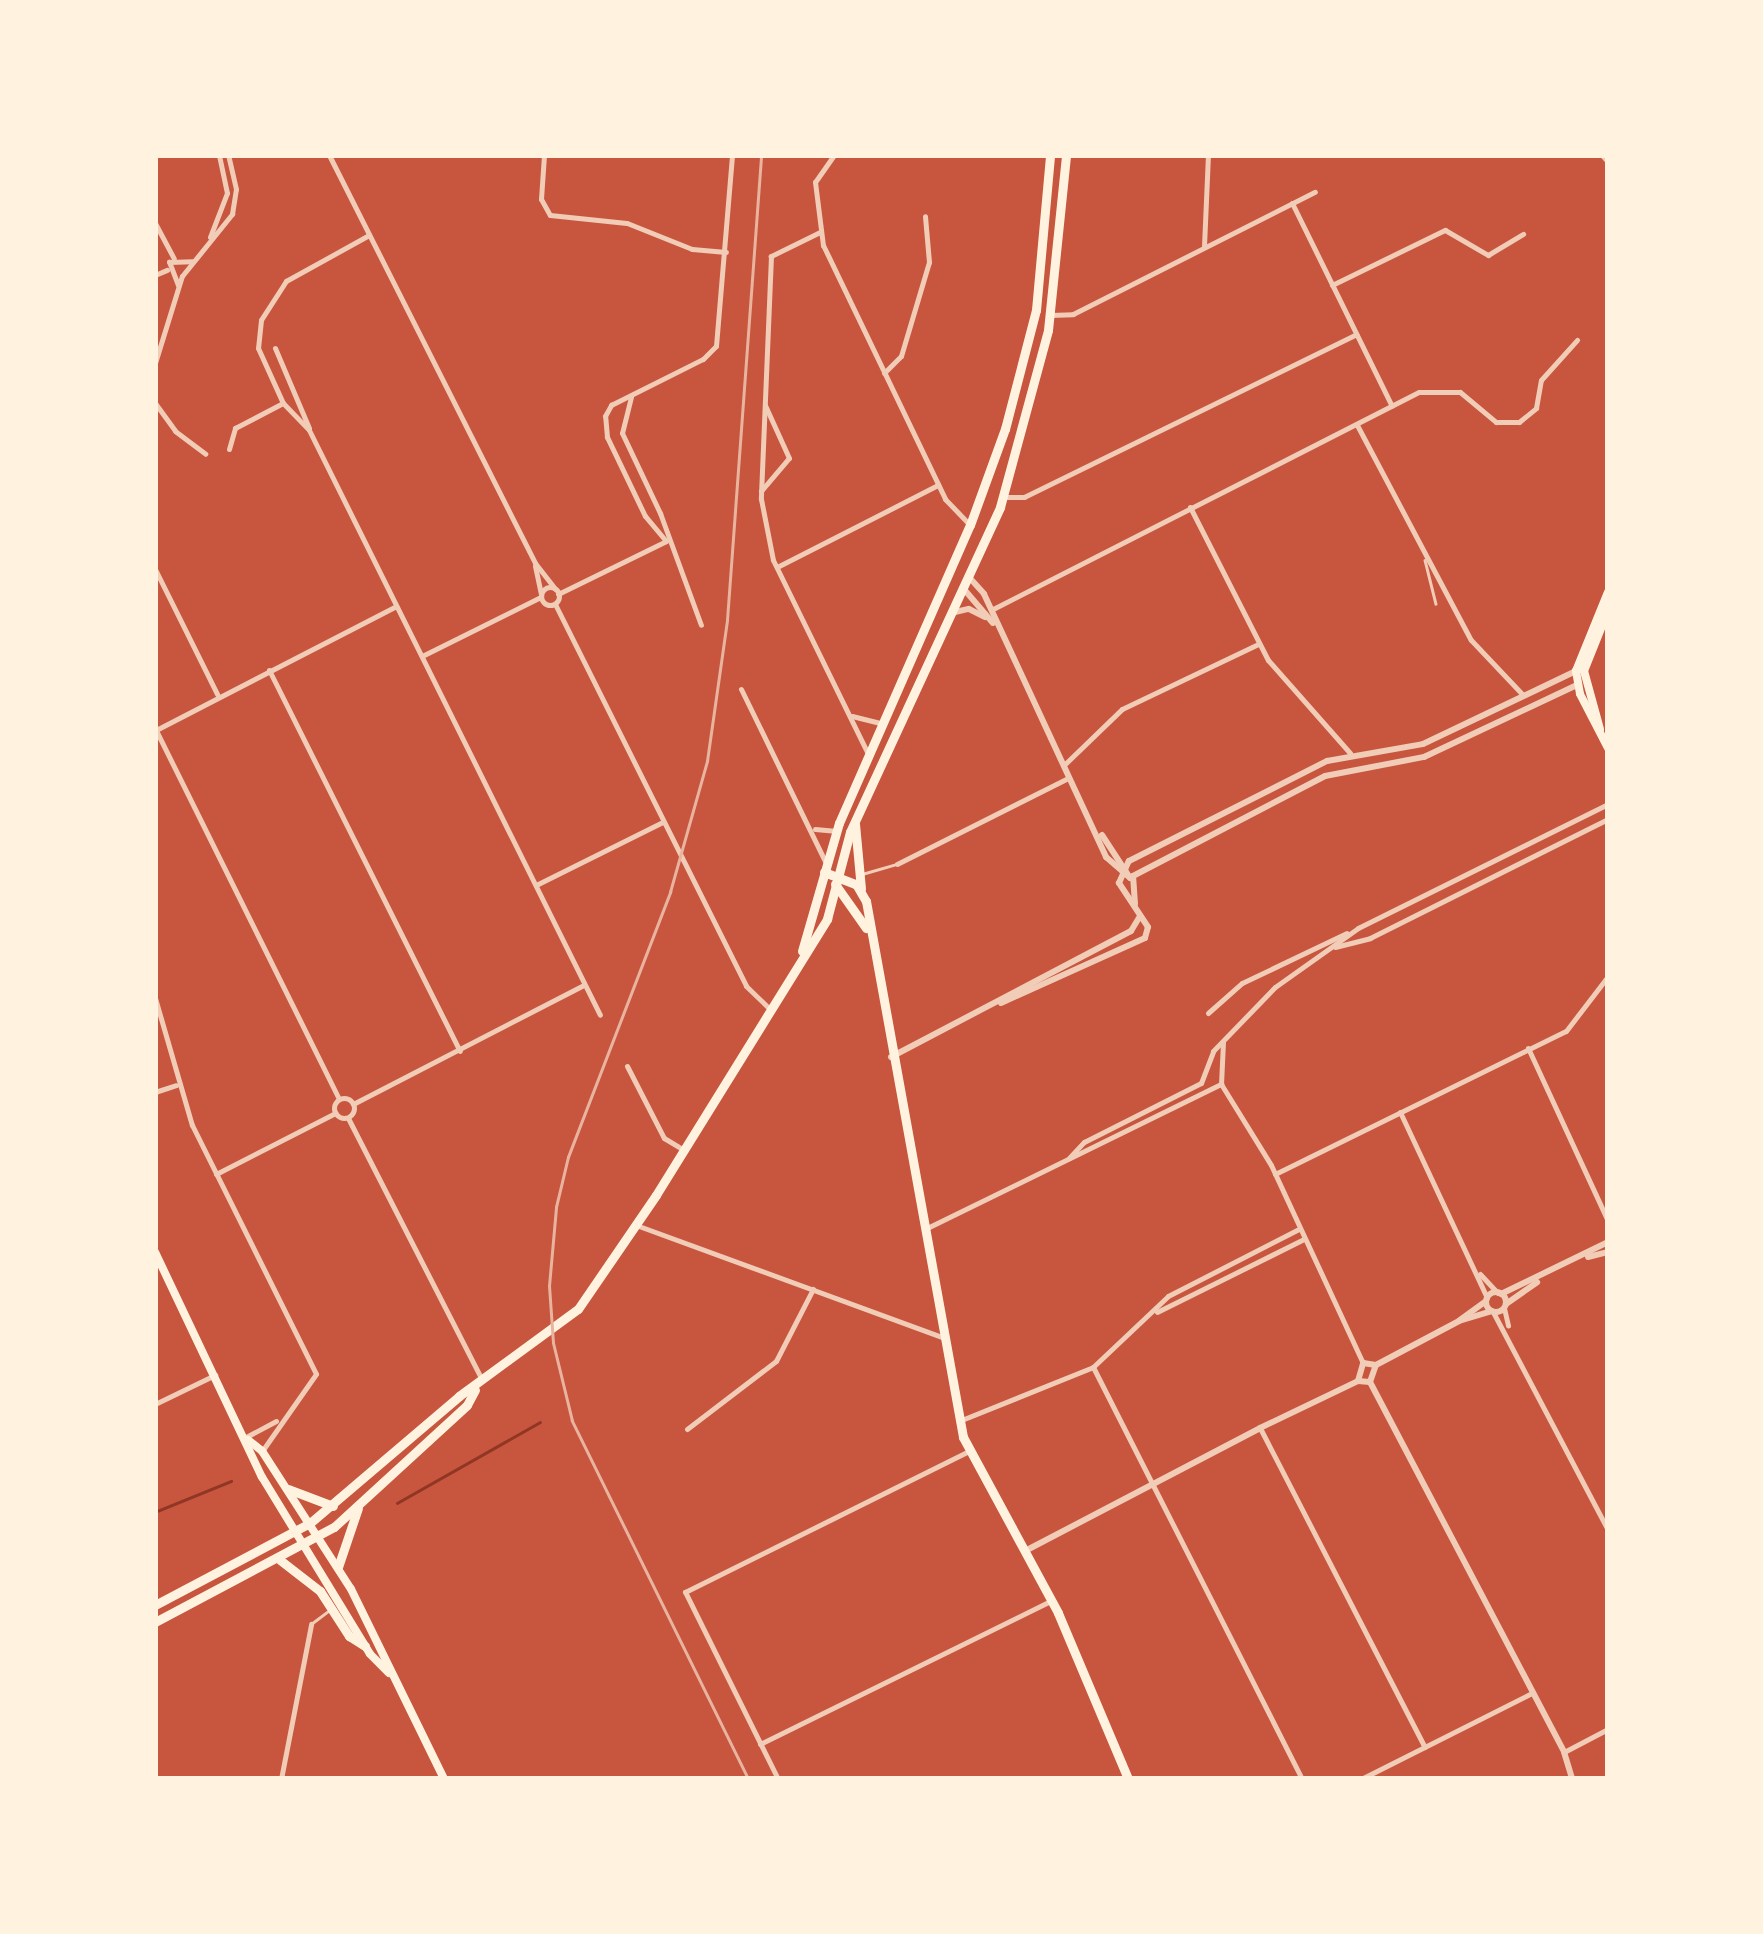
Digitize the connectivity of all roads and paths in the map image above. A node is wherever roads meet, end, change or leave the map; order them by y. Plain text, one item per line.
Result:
1 (219, 155) edge
2 (228, 155) edge
3 (328, 155) edge
4 (544, 155) edge
5 (732, 155) edge
6 (834, 155) edge
7 (1050, 155) edge
8 (1066, 155) edge
9 (1208, 155) edge
10 (1602, 155) edge
11 (1608, 162) edge
12 (1315, 192) dead end
13 (1292, 203) junction
14 (925, 216) dead end
15 (155, 223) edge
16 (820, 232) junction
17 (1523, 234) dead end
18 (369, 235) junction
19 (206, 244) junction
20 (1204, 246) junction
21 (726, 252) junction
22 (174, 258) junction
23 (192, 262) junction
24 (167, 270) junction
25 (155, 275) edge
26 (178, 285) junction
27 (1332, 285) junction
28 (1050, 315) junction
29 (1356, 334) junction
30 (1577, 340) dead end
31 (275, 348) dead end
32 (155, 363) edge
33 (884, 373) junction
34 (632, 395) junction
35 (763, 402) junction
36 (155, 403) edge
37 (284, 403) junction
38 (1392, 406) junction
39 (155, 414) edge
40 (1357, 425) junction
41 (309, 430) junction
42 (155, 448) edge
43 (229, 449) dead end
44 (205, 454) dead end
45 (938, 485) junction
46 (761, 491) junction
47 (1004, 496) junction
48 (1190, 507) junction
49 (970, 524) junction
50 (988, 534) junction
51 (666, 541) junction
52 (1425, 560) junction
53 (535, 563) junction
54 (777, 567) junction
55 (155, 570) edge
56 (968, 576) junction
57 (946, 579) junction
58 (963, 588) junction
59 (557, 591) junction
60 (1608, 592) edge
61 (541, 596) junction
62 (554, 604) junction
63 (1436, 604) dead end
64 (396, 606) junction
65 (1608, 611) edge
66 (986, 612) junction
67 (951, 613) junction
68 (701, 625) dead end
69 (1258, 644) junction
70 (422, 656) junction
71 (269, 670) junction
72 (1579, 678) junction
73 (1542, 684) junction
74 (742, 689) dead end
75 (218, 694) junction
76 (1522, 694) junction
77 (1548, 697) junction
78 (850, 714) junction
79 (881, 723) junction
80 (1608, 748) edge
81 (1350, 753) junction
82 (868, 754) junction
83 (1065, 764) junction
84 (1072, 777) junction
85 (1607, 805) edge
86 (1608, 819) edge
87 (664, 822) junction
88 (855, 824) junction
89 (812, 827) junction
90 (836, 831) junction
91 (897, 864) joint
92 (1122, 867) junction
93 (824, 871) junction
94 (861, 874) junction
95 (841, 881) junction
96 (1127, 884) junction
97 (536, 885) junction
98 (861, 889) junction
99 (1140, 915) junction
100 (1358, 928) junction
101 (868, 930) junction
102 (1334, 947) junction
103 (802, 954) junction
104 (1608, 976) edge
105 (582, 986) junction
106 (155, 998) edge
107 (1001, 1003) junction
108 (769, 1008) junction
109 (1208, 1014) dead end
110 (600, 1015) dead end
111 (1224, 1040) junction
112 (1528, 1048) junction
113 (460, 1051) junction
114 (891, 1056) junction
115 (627, 1066) dead end
116 (1222, 1084) junction
117 (176, 1085) junction
118 (155, 1092) edge
119 (339, 1099) junction
120 (353, 1104) junction
121 (1400, 1112) junction
122 (335, 1113) junction
123 (348, 1118) junction
124 (684, 1150) junction
125 (1069, 1158) junction
126 (216, 1174) junction
127 (1275, 1174) junction
128 (1608, 1212) edge
129 (1608, 1221) edge
130 (636, 1224) junction
131 (922, 1229) junction
132 (1299, 1229) junction
133 (1304, 1239) junction
134 (1608, 1242) edge
135 (155, 1252) edge
136 (1608, 1252) edge
137 (1587, 1257) junction
138 (1480, 1274) junction
139 (1538, 1281) junction
140 (812, 1288) junction
141 (1499, 1293) junction
142 (1487, 1299) junction
143 (1505, 1306) junction
144 (1493, 1312) junction
145 (1155, 1313) junction
146 (1459, 1321) junction
147 (1508, 1329) junction
148 (942, 1337) junction
149 (1363, 1363) junction
150 (1376, 1364) junction
151 (1093, 1367) junction
152 (215, 1375) junction
153 (1358, 1381) junction
154 (1370, 1382) junction
155 (479, 1386) junction
156 (155, 1404) edge
157 (279, 1420) junction
158 (959, 1421) junction
159 (1260, 1428) junction
160 (687, 1429) dead end
161 (247, 1439) junction
162 (262, 1451) junction
163 (969, 1451) junction
164 (1151, 1484) junction
165 (288, 1489) junction
166 (333, 1506) junction
167 (358, 1508) junction
168 (310, 1523) junction
169 (1608, 1530) edge
170 (296, 1532) junction
171 (319, 1538) junction
172 (306, 1546) junction
173 (1024, 1551) junction
174 (280, 1560) junction
175 (338, 1567) junction
176 (1052, 1600) junction
177 (155, 1606) edge
178 (334, 1611) junction
179 (155, 1622) edge
180 (311, 1624) joint
181 (365, 1646) junction
182 (389, 1673) junction
183 (1530, 1694) junction
184 (1608, 1729) edge
185 (760, 1744) junction
186 (1425, 1747) junction
187 (1564, 1752) junction
188 (280, 1779) edge
189 (444, 1779) edge
190 (778, 1779) edge
191 (1128, 1779) edge
192 (1302, 1779) edge
193 (1361, 1779) edge
194 (1572, 1779) edge

1 - 19 street
2 - 19 street
3 - 18 street
4 - 21 street
5 - 21 street
6 - 16 street
7 - 49 main road
8 - 28 main road
9 - 20 street
10 - 11 street
12 - 13 street
13 - 20 street
13 - 27 street
14 - 33 street
15 - 22 street
16 - 33 street
16 - 35 street
17 - 27 street
18 - 37 street
18 - 53 street
19 - 23 street
20 - 28 street
21 - 34 street
22 - 23 street
22 - 24 street
23 - 26 street
24 - 25 street
24 - 26 street
26 - 32 street
27 - 29 street
28 - 47 main road
29 - 38 street
29 - 47 street
30 - 38 street
31 - 41 street
33 - 45 street
34 - 51 street
34 - 51 street
35 - 46 street
35 - 46 street
36 - 44 street
37 - 41 street
37 - 43 street
38 - 40 street
39 - 42 street
40 - 48 street
40 - 52 street
41 - 64 street
45 - 49 street
45 - 54 street
46 - 54 street
47 - 50 main road
48 - 66 street
48 - 69 street
49 - 50 main road
49 - 57 main road
50 - 56 main road
51 - 59 street
51 - 68 street
52 - 63 lane
52 - 76 street
53 - 59 street
53 - 61 street
54 - 78 street
55 - 75 street
56 - 57 main road
56 - 58 main road
56 - 66 street
57 - 58 main road
57 - 79 main road
58 - 66 street
58 - 67 main road
59 - 61 street
59 - 62 street
60 - 72 main road
61 - 62 street
61 - 70 street
62 - 87 street
64 - 70 street
64 - 71 street
65 - 72 main road
66 - 67 street
66 - 83 street
67 - 88 main road
69 - 81 street
69 - 83 street
70 - 97 street
71 - 75 street
71 - 113 street
72 - 73 street
72 - 77 street
72 - 80 main road
73 - 76 street
73 - 77 street
74 - 89 street
75 - 119 street
76 - 81 street
77 - 96 street
78 - 79 street
78 - 82 street
79 - 82 main road
81 - 92 street
82 - 90 main road
83 - 84 street
84 - 91 street
84 - 92 street
85 - 100 street
86 - 102 street
87 - 97 street
87 - 108 street
88 - 94 main road
88 - 95 main road
89 - 90 street
89 - 93 street
90 - 93 main road
91 - 94 lane
92 - 96 street
92 - 96 street
93 - 95 main road
93 - 103 main road
94 - 95 main road
94 - 98 main road
95 - 98 main road
95 - 101 main road
95 - 103 main road
96 - 99 street
97 - 105 street
98 - 101 main road
99 - 107 street
99 - 107 street
100 - 102 street
100 - 109 street
101 - 114 main road
102 - 111 street
103 - 108 main road
104 - 112 street
105 - 110 street
105 - 113 street
106 - 117 street
107 - 114 street
108 - 124 main road
111 - 116 street
111 - 125 street
112 - 121 street
112 - 128 street
113 - 120 street
114 - 131 main road
115 - 124 street
116 - 125 street
116 - 127 street
117 - 118 street
117 - 126 street
119 - 120 street
119 - 122 street
120 - 123 street
121 - 127 street
121 - 138 street
122 - 123 street
122 - 126 street
123 - 155 street
124 - 130 main road
125 - 131 street
126 - 157 street
127 - 132 street
128 - 129 street
130 - 140 street
130 - 155 main road
131 - 148 main road
132 - 133 street
132 - 145 street
133 - 145 street
133 - 149 street
134 - 137 street
135 - 152 main road
136 - 137 street
137 - 139 street
138 - 141 street
138 - 142 street
139 - 141 street
139 - 143 street
140 - 148 street
140 - 160 street
141 - 142 street
141 - 143 street
142 - 144 street
142 - 146 street
143 - 144 street
143 - 147 street
144 - 146 street
144 - 147 street
145 - 151 street
146 - 150 street
147 - 169 street
148 - 158 main road
149 - 150 street
149 - 153 street
150 - 154 street
151 - 158 street
151 - 164 street
152 - 156 street
152 - 161 main road
153 - 154 street
153 - 159 street
154 - 183 street
155 - 166 main road
155 - 167 main road
157 - 161 street
157 - 162 street
158 - 163 main road
159 - 164 street
159 - 186 street
161 - 162 main road
161 - 170 main road
162 - 165 main road
163 - 173 main road
163 - 185 street
164 - 173 street
164 - 192 street
165 - 166 main road
165 - 168 main road
166 - 168 main road
167 - 171 main road
167 - 175 main road
168 - 170 main road
168 - 171 main road
170 - 172 main road
170 - 177 main road
171 - 172 main road
171 - 175 main road
172 - 174 main road
172 - 181 main road
173 - 176 main road
174 - 178 main road
174 - 179 main road
175 - 182 main road
176 - 185 street
176 - 191 main road
178 - 180 lane
178 - 181 main road
180 - 188 street
181 - 182 main road
182 - 189 main road
183 - 186 street
183 - 187 street
184 - 187 street
185 - 190 street
186 - 193 street
187 - 194 street

